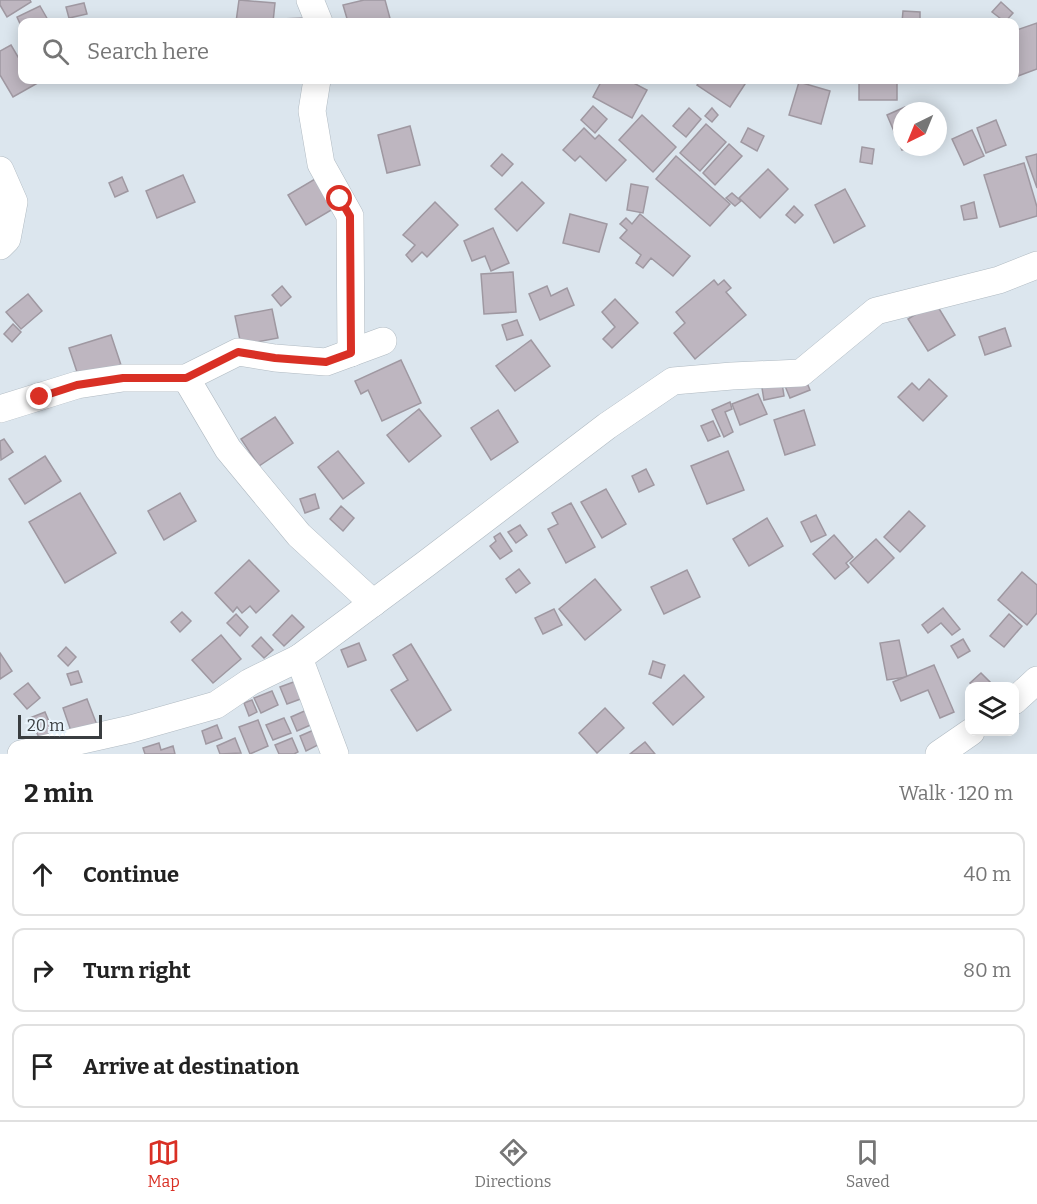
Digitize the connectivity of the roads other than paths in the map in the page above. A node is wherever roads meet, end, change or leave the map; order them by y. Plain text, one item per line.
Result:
1 (310, 0) edge
2 (317, 18) edge
3 (317, 84) edge
4 (0, 170) edge
5 (0, 246) edge
6 (1037, 265) edge
7 (383, 340) dead end
8 (351, 353) junction
9 (186, 378) junction
10 (0, 409) edge
11 (373, 603) junction
12 (299, 658) junction
13 (1037, 680) edge
14 (1019, 696) edge
15 (965, 736) edge
16 (21, 754) edge
17 (335, 754) edge
18 (939, 754) edge

1 - 2 street
3 - 8 street
4 - 5 street
6 - 11 street
7 - 8 street
8 - 9 street
9 - 10 street
9 - 11 street
11 - 12 street
12 - 16 street
12 - 17 street
13 - 14 street
15 - 18 street

